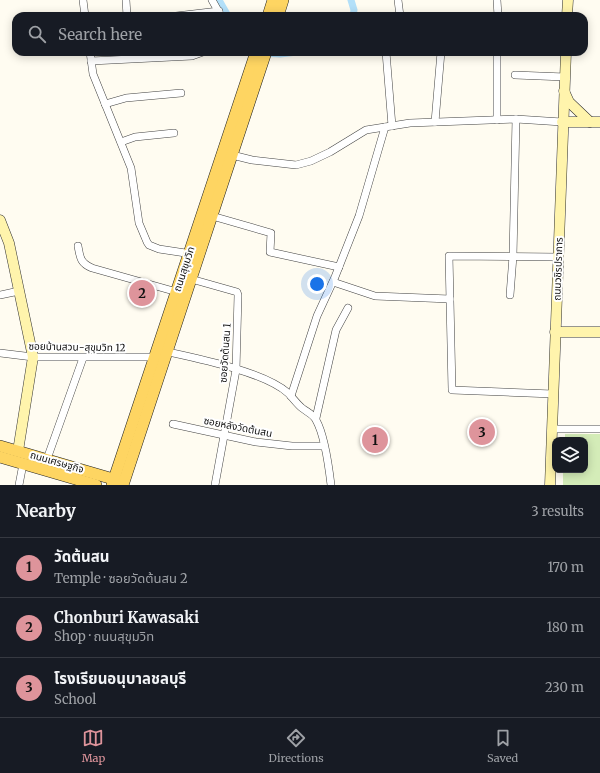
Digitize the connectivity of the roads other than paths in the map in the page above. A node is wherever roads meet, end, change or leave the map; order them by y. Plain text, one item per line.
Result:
1 (83, 0) edge
2 (126, 0) edge
3 (212, 0) edge
4 (273, 0) edge
5 (283, 0) edge
6 (398, 0) edge
7 (497, 0) edge
8 (568, 0) edge
9 (84, 12) edge
10 (127, 12) edge
11 (219, 12) edge
12 (269, 12) edge
13 (279, 12) edge
14 (400, 12) edge
15 (498, 12) edge
16 (567, 12) edge
17 (90, 56) edge
18 (192, 56) edge
19 (260, 56) edge
20 (260, 56) edge
21 (386, 56) edge
22 (441, 56) edge
23 (497, 56) edge
24 (566, 56) edge
25 (91, 61) junction
26 (515, 75) dead end
27 (564, 77) junction
28 (564, 91) junction
29 (181, 93) dead end
30 (105, 104) junction
31 (516, 119) junction
32 (497, 120) junction
33 (436, 122) junction
34 (562, 122) junction
35 (590, 122) edge
36 (388, 126) junction
37 (174, 133) dead end
38 (121, 142) junction
39 (562, 151) junction
40 (232, 155) junction
41 (212, 216) junction
42 (0, 220) edge
43 (78, 246) dead end
44 (194, 254) junction
45 (513, 256) junction
46 (559, 257) junction
47 (339, 267) junction
48 (191, 279) junction
49 (333, 282) junction
50 (19, 291) junction
51 (177, 292) junction
52 (0, 295) edge
53 (510, 295) dead end
54 (450, 299) junction
55 (348, 308) dead end
56 (555, 332) junction
57 (600, 332) edge
58 (168, 352) junction
59 (0, 353) edge
60 (33, 357) junction
61 (155, 357) junction
62 (83, 358) junction
63 (236, 370) junction
64 (553, 394) junction
65 (291, 396) junction
66 (316, 418) junction
67 (173, 424) dead end
68 (552, 429) junction
69 (600, 429) edge
70 (225, 435) junction
71 (0, 446) edge
72 (324, 446) junction
73 (18, 451) junction
74 (0, 457) edge
75 (47, 459) junction
76 (23, 464) junction
77 (120, 483) edge
78 (19, 485) edge
79 (96, 485) edge
80 (215, 485) edge
81 (331, 485) edge
82 (550, 485) edge

1 - 9 street
2 - 10 street
3 - 11 street
4 - 12 main road
5 - 13 main road
6 - 14 street
7 - 15 street
8 - 16 street
17 - 25 street
18 - 25 street
19 - 40 main road, ถนนสุขุมวิท
20 - 44 main road, ถนนสุขุมวิท
21 - 36 street
22 - 33 street
23 - 32 street
24 - 27 street, ถนนวชิรปราการ
25 - 30 street
26 - 27 street
27 - 28 street, ถนนวชิรปราการ
28 - 34 street, ถนนวชิรปราการ
28 - 35 street
29 - 30 street
30 - 38 street
31 - 32 street
31 - 34 street
31 - 45 street
32 - 33 street
33 - 36 street
34 - 35 street
34 - 39 street, ถนนวชิรปราการ
35 - 39 street
36 - 40 street
36 - 47 street
37 - 38 street
38 - 44 street
39 - 46 street, ถนนวชิรปราการ
40 - 41 main road, ถนนสุขุมวิท
41 - 44 main road, ถนนสุขุมวิท
41 - 47 street
42 - 50 street
43 - 51 street
44 - 48 main road, ถนนสุขุมวิท
44 - 51 main road, ถนนสุขุมวิท
45 - 46 street
45 - 53 street
45 - 54 street
46 - 56 street, ถนนวชิรปราการ
47 - 49 street
48 - 58 main road, ถนนสุขุมวิท
48 - 63 street, ซอยวัดต้นสน 1
49 - 54 street
49 - 65 street
50 - 52 street
50 - 60 street
51 - 61 main road, ถนนสุขุมวิท
54 - 64 street
55 - 66 street
56 - 57 street
56 - 64 street, ถนนวชิรปราการ
58 - 63 street
58 - 77 main road, ถนนสุขุมวิท
59 - 60 street, ซอยบ้านสวน-สุขุมวิท 12
60 - 62 street, ซอยบ้านสวน-สุขุมวิท 12
60 - 73 street
61 - 62 street, ซอยบ้านสวน-สุขุมวิท 12
61 - 77 main road, ถนนสุขุมวิท
62 - 75 street
63 - 65 street
63 - 70 street, ซอยวัดต้นสน 1
64 - 68 street, ถนนวชิรปราการ
65 - 66 street
66 - 72 street
67 - 70 street, ซอยหลังวัดต้นสน
68 - 69 street
68 - 82 street, ถนนวชิรปราการ
70 - 72 street, ซอยหลังวัดต้นสน
70 - 80 street, ซอยวัดต้นสน 1
71 - 73 main road, ถนนเศรษฐกิจ
72 - 81 street
73 - 75 main road, ถนนเศรษฐกิจ
74 - 76 main road, ถนนเศรษฐกิจ
75 - 77 main road, ถนนเศรษฐกิจ
76 - 78 street
76 - 79 main road, ถนนเศรษฐกิจ

